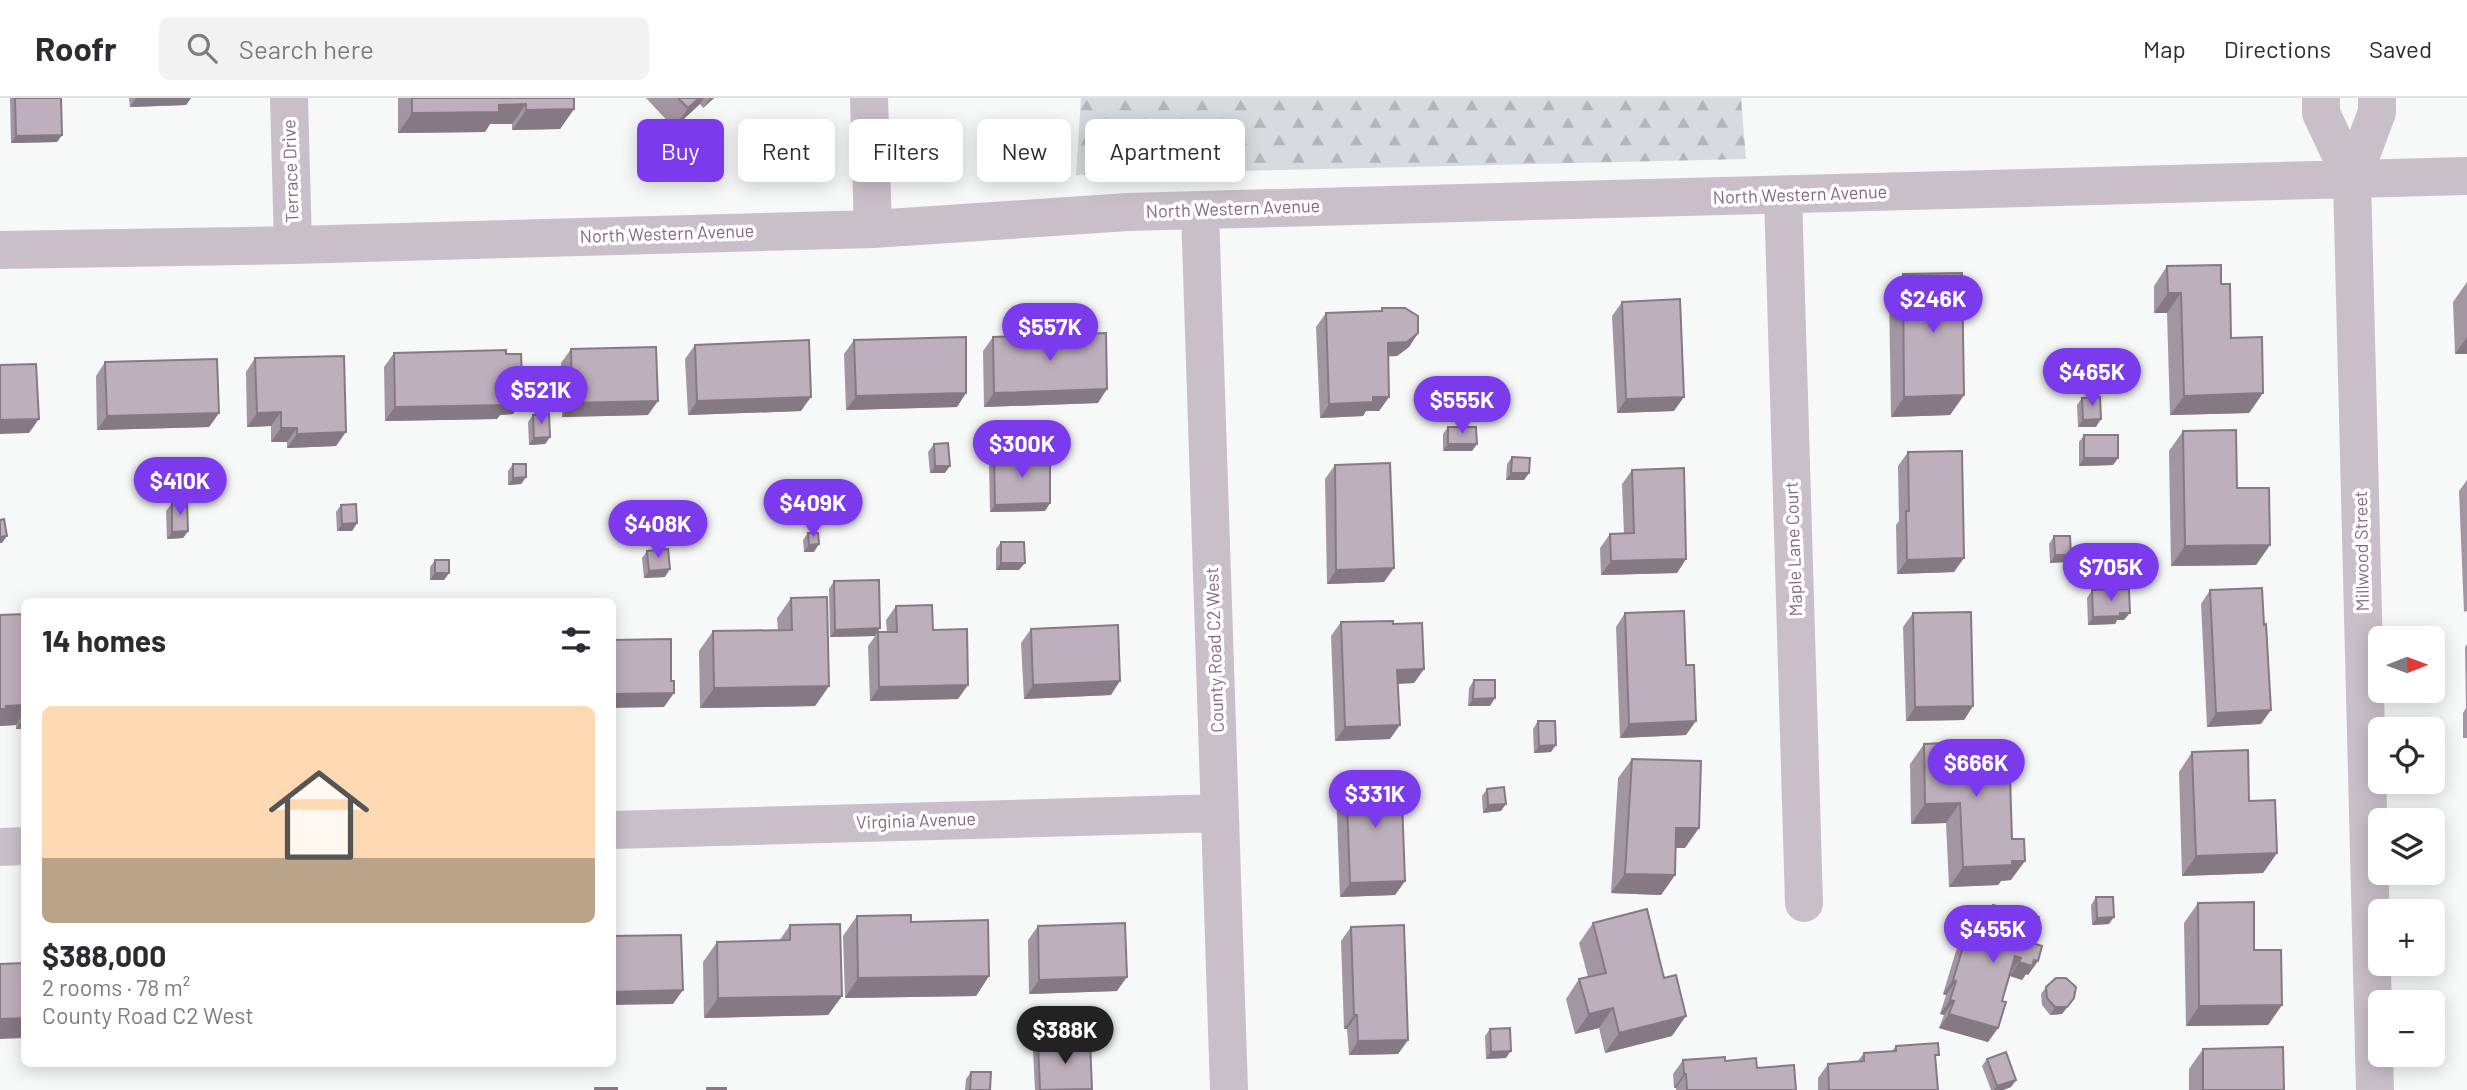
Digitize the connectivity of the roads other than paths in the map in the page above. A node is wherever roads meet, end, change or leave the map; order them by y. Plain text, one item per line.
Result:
1 (289, 98) edge
2 (869, 98) edge
3 (2321, 98) edge
4 (2377, 98) edge
5 (2467, 176) edge
6 (2352, 179) junction
7 (1783, 195) junction
8 (1200, 211) junction
9 (873, 229) junction
10 (293, 245) junction
11 (0, 250) edge
12 (1220, 813) junction
13 (616, 830) edge
14 (21, 846) edge
15 (0, 847) edge
16 (1804, 903) dead end
17 (1229, 1090) edge
18 (2375, 1090) edge

1 - 10 street, Terrace Drive
2 - 9 street
3 - 6 street
4 - 6 street
5 - 6 street, North Western Avenue
6 - 7 street, North Western Avenue
6 - 18 street, Millwood Street
7 - 8 street, North Western Avenue
7 - 16 street, Maple Lane Court
8 - 9 street, North Western Avenue
8 - 12 street, County Road C2 West
9 - 10 street, North Western Avenue
10 - 11 street, North Western Avenue
12 - 13 street, Virginia Avenue
12 - 17 street, County Road C2 West
14 - 15 street

